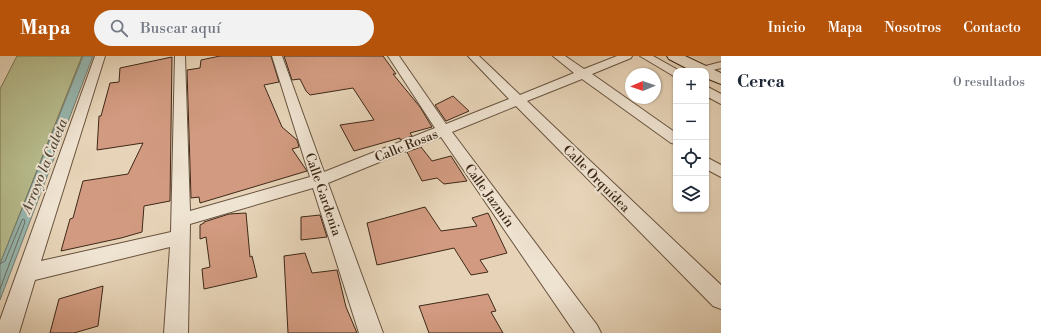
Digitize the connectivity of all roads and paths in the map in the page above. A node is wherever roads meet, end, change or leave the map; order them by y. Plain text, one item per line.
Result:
1 (100, 56) edge
2 (180, 56) edge
3 (277, 56) edge
4 (393, 56) edge
5 (473, 56) edge
6 (558, 56) edge
7 (627, 56) edge
8 (645, 56) edge
9 (674, 56) edge
10 (721, 65) edge
11 (698, 68) edge
12 (709, 69) edge
13 (673, 71) edge
14 (583, 73) junction
15 (709, 73) edge
16 (721, 79) edge
17 (709, 92) edge
18 (518, 99) junction
19 (721, 100) edge
20 (443, 130) junction
21 (673, 138) edge
22 (709, 164) edge
23 (721, 172) edge
24 (320, 180) junction
25 (181, 228) junction
26 (28, 274) junction
27 (721, 299) edge
28 (7, 333) edge
29 (176, 333) edge
30 (371, 333) edge
31 (589, 333) edge

1 - 26 street
2 - 25 street
3 - 24 street, Calle Gardenia
4 - 20 street, Calle Jazmín
5 - 18 street, Calle Orquídea
6 - 14 street
7 - 14 street, Calle Rosas
8 - 13 street
9 - 11 street
10 - 12 street
14 - 18 street, Calle Rosas
14 - 21 street
15 - 16 street
17 - 19 street
18 - 20 street, Calle Rosas
18 - 27 street, Calle Orquídea
20 - 24 street, Calle Rosas
20 - 31 street, Calle Jazmín
22 - 23 street
24 - 25 street, Calle Rosas
24 - 30 street, Calle Gardenia
25 - 26 street, Calle Rosas
25 - 29 street
26 - 28 street

